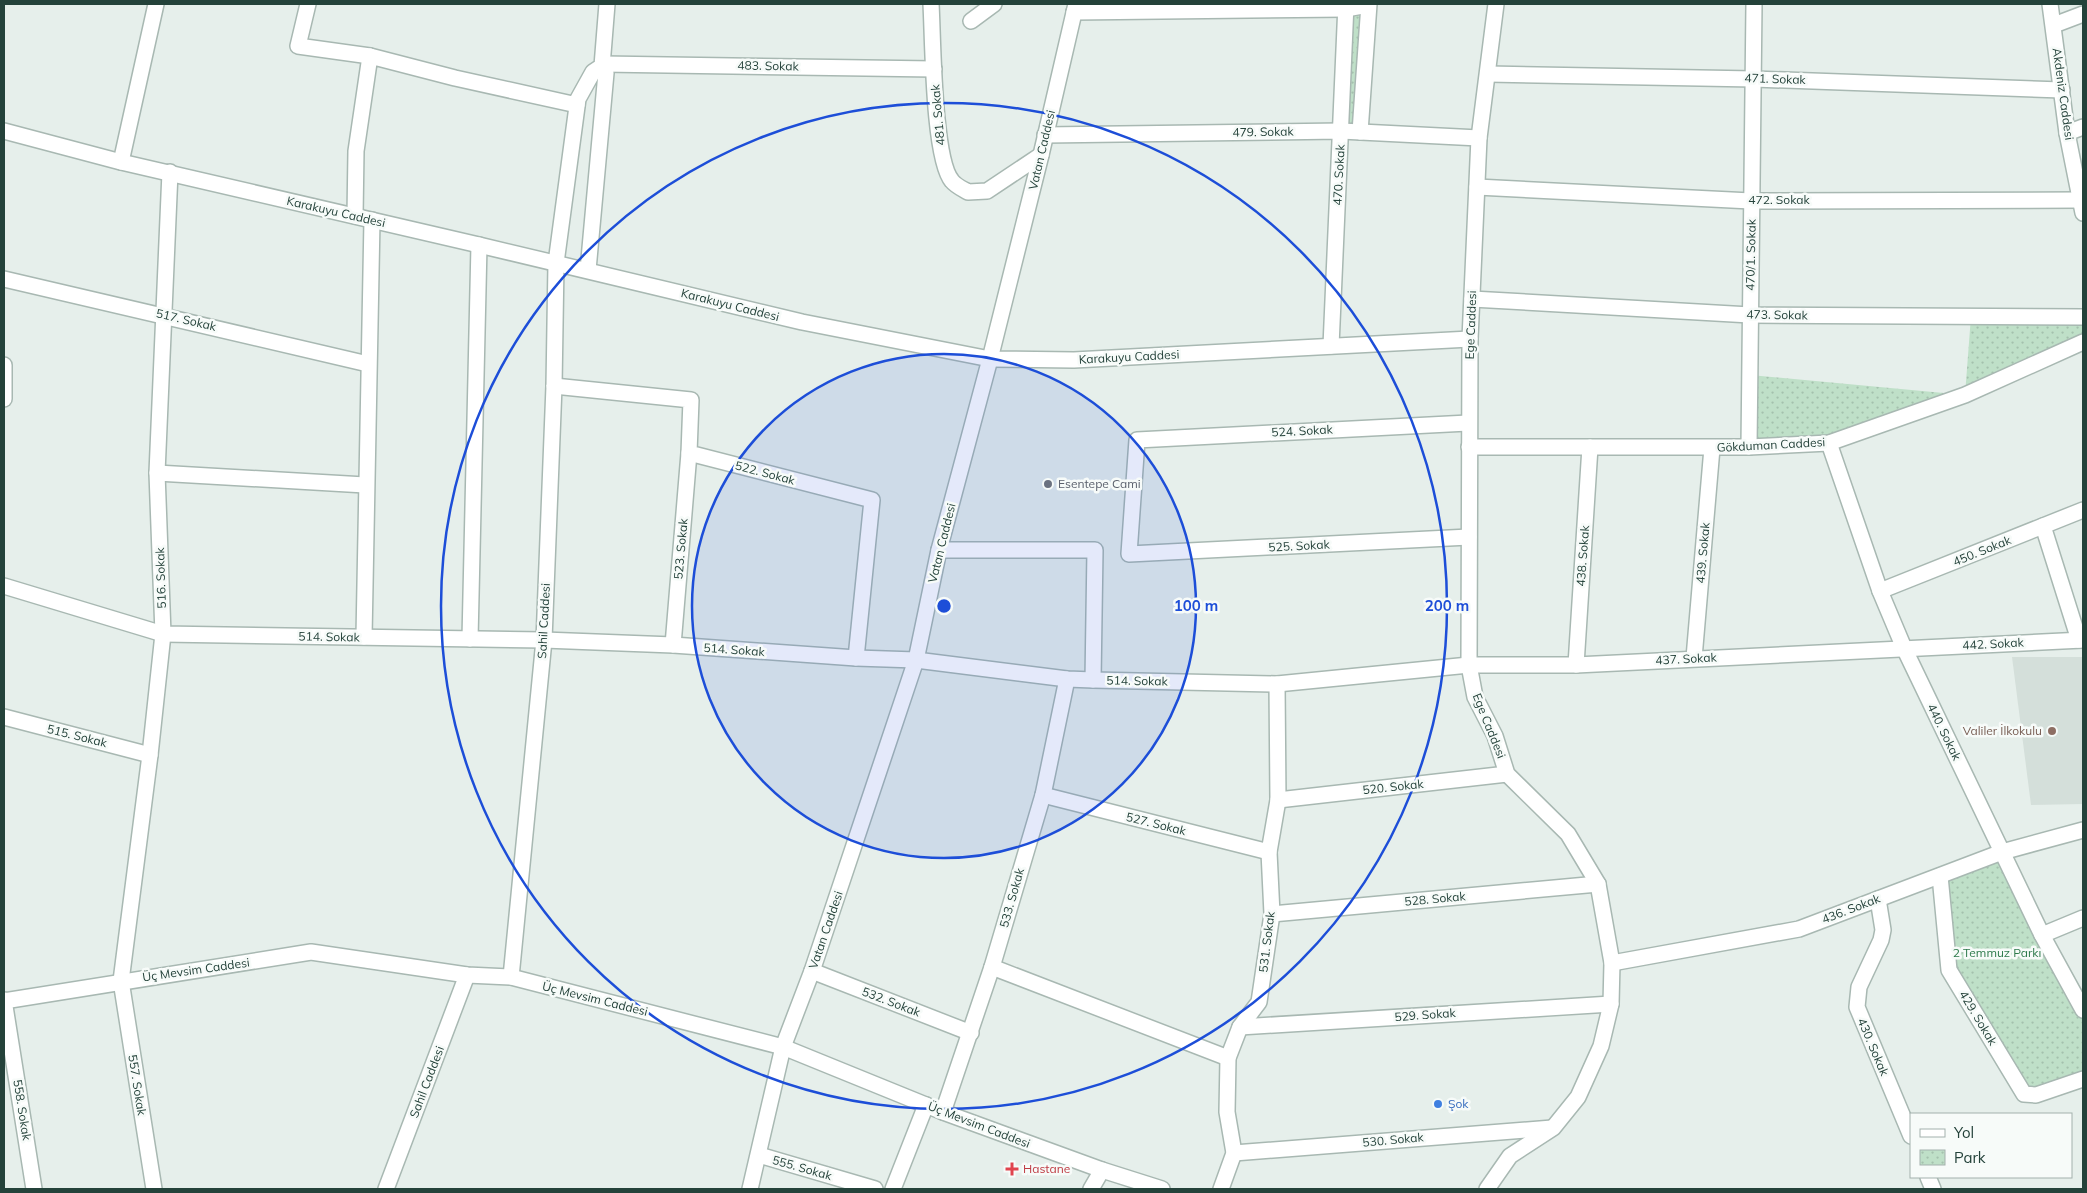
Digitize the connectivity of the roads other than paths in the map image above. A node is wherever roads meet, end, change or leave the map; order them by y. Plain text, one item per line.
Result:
1 (156, 4) edge
2 (308, 4) edge
3 (607, 4) edge
4 (931, 4) edge
5 (994, 4) edge
6 (1496, 4) edge
7 (1754, 4) edge
8 (2050, 4) edge
9 (1368, 5) edge
10 (1346, 6) edge
11 (1075, 8) edge
12 (2083, 14) edge
13 (971, 21) dead end
14 (2054, 25) junction
15 (370, 56) junction
16 (602, 65) junction
17 (934, 69) junction
18 (1488, 74) junction
19 (1754, 78) junction
20 (2062, 90) junction
21 (577, 105) junction
22 (2083, 127) edge
23 (4, 131) edge
24 (1341, 131) junction
25 (1360, 132) junction
26 (2067, 133) junction
27 (1046, 135) junction
28 (1479, 138) junction
29 (1041, 155) junction
30 (121, 162) junction
31 (170, 172) junction
32 (1477, 187) junction
33 (1751, 200) junction
34 (2082, 207) edge
35 (355, 216) junction
36 (372, 220) junction
37 (479, 245) junction
38 (556, 263) junction
39 (588, 270) junction
40 (4, 279) edge
41 (1472, 299) junction
42 (165, 315) junction
43 (1750, 315) junction
44 (2083, 317) edge
45 (1470, 339) junction
46 (2083, 342) edge
47 (1331, 346) junction
48 (990, 359) junction
49 (368, 364) junction
50 (4, 365) edge
51 (554, 386) junction
52 (4, 400) edge
53 (1468, 423) junction
54 (1829, 443) junction
55 (1469, 447) junction
56 (1590, 447) junction
57 (1749, 447) junction
58 (1712, 448) junction
59 (689, 453) junction
60 (157, 473) junction
61 (366, 485) junction
62 (2083, 510) edge
63 (2043, 526) junction
64 (1469, 537) junction
65 (939, 550) junction
66 (1129, 554) joint
67 (4, 586) edge
68 (1880, 591) junction
69 (163, 634) junction
70 (364, 637) junction
71 (470, 639) junction
72 (544, 640) junction
73 (2081, 640) edge
74 (673, 645) junction
75 (1904, 648) junction
76 (856, 658) junction
77 (1694, 658) junction
78 (916, 660) junction
79 (1469, 665) junction
80 (1576, 665) junction
81 (1067, 679) junction
82 (1093, 680) junction
83 (1277, 684) junction
84 (4, 718) edge
85 (150, 755) junction
86 (1507, 774) junction
87 (1043, 796) junction
88 (1278, 800) junction
89 (2083, 830) edge
90 (1270, 852) junction
91 (2002, 852) junction
92 (1940, 876) junction
93 (1598, 884) junction
94 (1878, 899) junction
95 (1272, 914) junction
96 (2083, 918) edge
97 (2042, 935) junction
98 (1612, 963) junction
99 (992, 967) junction
100 (812, 971) junction
101 (467, 975) junction
102 (511, 977) junction
103 (121, 981) junction
104 (4, 1000) edge
105 (1611, 1004) junction
106 (2083, 1010) edge
107 (1240, 1027) junction
108 (971, 1032) junction
109 (783, 1047) junction
110 (1228, 1058) junction
111 (2083, 1079) edge
112 (926, 1105) junction
113 (942, 1112) junction
114 (1553, 1128) junction
115 (1910, 1134) edge
116 (1234, 1153) junction
117 (759, 1155) junction
118 (1102, 1170) junction
119 (34, 1189) edge
120 (154, 1189) edge
121 (386, 1189) edge
122 (750, 1189) edge
123 (875, 1189) edge
124 (893, 1189) edge
125 (1091, 1189) edge
126 (1162, 1189) edge
127 (1221, 1189) edge
128 (1487, 1189) edge

1 - 30 street
2 - 15 street
3 - 16 street
4 - 17 street, 481. Sokak
5 - 13 street
6 - 18 street, Ege Caddesi
7 - 19 street, 470/1. Sokak
8 - 14 street, Akdeniz Caddesi
9 - 10 street
9 - 25 street, 470. Sokak
10 - 11 street
10 - 24 street, 470. Sokak
11 - 27 street, Vatan Caddesi
12 - 14 street
14 - 20 street, Akdeniz Caddesi
15 - 21 street
15 - 35 street
16 - 17 street, 483. Sokak
16 - 21 street, Sahil Caddesi
16 - 39 street
17 - 29 street, 481. Sokak
18 - 19 street, 471. Sokak
18 - 28 street, Ege Caddesi
19 - 20 street, 471. Sokak
19 - 33 street, 470/1. Sokak
20 - 26 street, Akdeniz Caddesi
21 - 38 street, Sahil Caddesi
22 - 26 street
23 - 30 street, Karakuyu Caddesi
24 - 25 street, 479. Sokak
24 - 27 street, 479. Sokak
24 - 47 street, 470. Sokak
25 - 28 street, 479. Sokak
26 - 34 street, Akdeniz Caddesi
27 - 29 street, Vatan Caddesi
28 - 32 street, Ege Caddesi
29 - 48 street, Vatan Caddesi
30 - 31 street, Karakuyu Caddesi
31 - 35 street, Karakuyu Caddesi
31 - 42 street, 516. Sokak
32 - 33 street, 472. Sokak
32 - 41 street, Ege Caddesi
33 - 34 street, 472. Sokak
33 - 43 street, 470/1. Sokak
35 - 36 street, Karakuyu Caddesi
36 - 37 street, Karakuyu Caddesi
36 - 49 street
37 - 38 street, Karakuyu Caddesi
37 - 71 street
38 - 39 street, Karakuyu Caddesi
38 - 51 street, Sahil Caddesi
39 - 48 street, Karakuyu Caddesi
40 - 42 street, 517. Sokak
41 - 43 street, 473. Sokak
41 - 45 street, Ege Caddesi
42 - 49 street, 517. Sokak
42 - 60 street, 516. Sokak
43 - 44 street, 473. Sokak
43 - 57 street, 470/1. Sokak
45 - 47 street, Karakuyu Caddesi
45 - 53 street, Ege Caddesi
46 - 54 street, Gökduman Caddesi
47 - 48 street, Karakuyu Caddesi
48 - 65 street, Vatan Caddesi
49 - 61 street
50 - 52 street
51 - 59 street
51 - 72 street, Sahil Caddesi
53 - 55 street, Ege Caddesi
53 - 66 street, 524. Sokak
54 - 57 street, Gökduman Caddesi
54 - 68 street, 440. Sokak
55 - 56 street, Gökduman Caddesi
55 - 64 street, Ege Caddesi
56 - 58 street, Gökduman Caddesi
56 - 80 street, 438. Sokak
57 - 58 street, Gökduman Caddesi
58 - 77 street, 439. Sokak
59 - 74 street, 523. Sokak
59 - 76 street, 522. Sokak
60 - 61 street
60 - 69 street, 516. Sokak
61 - 70 street
62 - 63 street, 450. Sokak
63 - 68 street, 450. Sokak
63 - 73 street
64 - 66 street, 525. Sokak
64 - 79 street, Ege Caddesi
65 - 78 street, Vatan Caddesi
65 - 82 street
67 - 69 street, 514. Sokak
68 - 75 street, 440. Sokak
69 - 70 street, 514. Sokak
69 - 85 street, 516. Sokak
70 - 71 street, 514. Sokak
71 - 72 street, 514. Sokak
72 - 74 street, 514. Sokak
72 - 102 street, Sahil Caddesi
73 - 75 street, 442. Sokak
74 - 76 street, 514. Sokak
75 - 77 street, 437. Sokak
75 - 91 street, 440. Sokak
76 - 78 street, 514. Sokak
77 - 80 street, 437. Sokak
78 - 81 street, 514. Sokak
78 - 100 street, Vatan Caddesi
79 - 80 street, 437. Sokak
79 - 83 street, 514. Sokak
79 - 86 street, Ege Caddesi
81 - 82 street, 514. Sokak
81 - 87 street, 533. Sokak
82 - 83 street, 514. Sokak
83 - 88 street, 531. Sokak
84 - 85 street, 515. Sokak
85 - 103 street, 516. Sokak
86 - 88 street, 520. Sokak
86 - 93 street, Ege Caddesi
87 - 90 street, 527. Sokak
87 - 99 street, 533. Sokak
88 - 90 street, 531. Sokak
89 - 91 street, 436. Sokak
90 - 95 street, 531. Sokak
91 - 92 street, 436. Sokak
91 - 97 street, 440. Sokak
92 - 94 street, 436. Sokak
92 - 111 street, 429. Sokak
93 - 95 street, 528. Sokak
93 - 98 street, Ege Caddesi
94 - 98 street, 436. Sokak
94 - 115 street, 430. Sokak
95 - 107 street, 531. Sokak
96 - 97 street
97 - 106 street, 440. Sokak
98 - 105 street, Ege Caddesi
99 - 108 street, 533. Sokak
99 - 110 street
100 - 108 street, 532. Sokak
100 - 109 street, Vatan Caddesi
101 - 102 street, Üç Mevsim Caddesi
101 - 103 street, Üç Mevsim Caddesi
101 - 121 street, Sahil Caddesi
102 - 109 street, Üç Mevsim Caddesi
103 - 104 street, Üç Mevsim Caddesi
103 - 120 street, 557. Sokak
104 - 119 street, 558. Sokak
105 - 107 street, 529. Sokak
105 - 114 street, Ege Caddesi
107 - 110 street, 531. Sokak
108 - 113 street, 533. Sokak
109 - 112 street, Üç Mevsim Caddesi
109 - 117 street, Vatan Caddesi
110 - 116 street, 531. Sokak
112 - 113 street, Üç Mevsim Caddesi
112 - 124 street
113 - 118 street, Üç Mevsim Caddesi
114 - 116 street, 530. Sokak
114 - 128 street, Ege Caddesi
116 - 127 street, 531. Sokak
117 - 122 street, Vatan Caddesi
117 - 123 street, 555. Sokak
118 - 125 street
118 - 126 street, Üç Mevsim Caddesi

